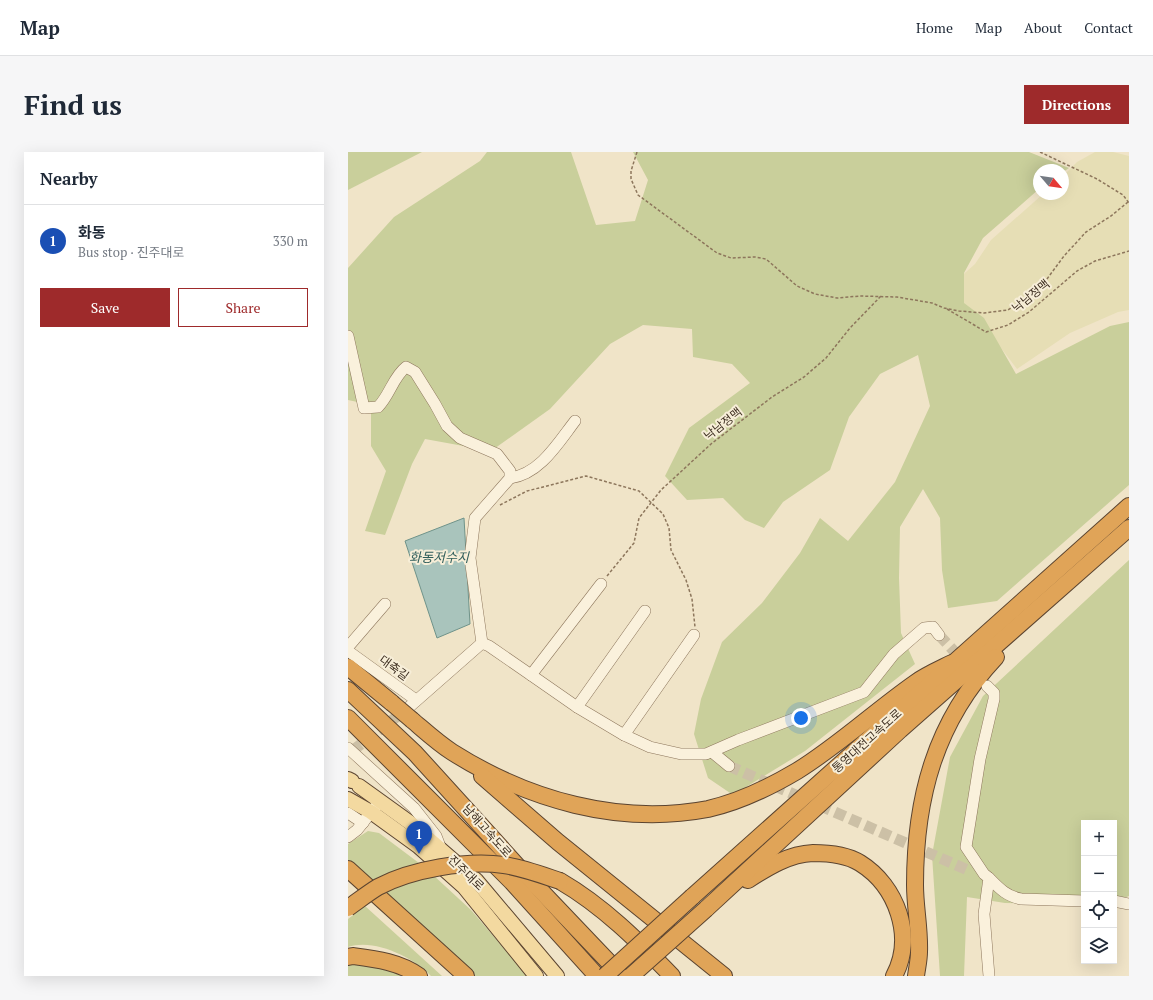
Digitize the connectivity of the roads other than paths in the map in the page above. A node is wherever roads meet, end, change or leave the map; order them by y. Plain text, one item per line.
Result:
1 (348, 336) edge
2 (575, 421) dead end
3 (510, 478) junction
4 (1129, 506) edge
5 (1129, 528) edge
6 (601, 584) road end
7 (1062, 588) junction
8 (385, 604) dead end
9 (645, 610) dead end
10 (694, 635) road end
11 (939, 635) tunnel mouth
12 (482, 643) junction
13 (348, 646) edge
14 (348, 652) edge
15 (952, 663) junction
16 (348, 667) edge
17 (531, 675) junction
18 (987, 686) dead end
19 (348, 690) edge
20 (577, 707) junction
21 (412, 709) junction
22 (348, 718) edge
23 (624, 735) junction
24 (348, 748) edge
25 (452, 752) junction
26 (712, 752) junction
27 (729, 766) tunnel mouth
28 (353, 782) edge
29 (348, 799) edge
30 (372, 812) junction
31 (348, 813) edge
32 (348, 837) edge
33 (441, 849) junction
34 (970, 870) tunnel mouth
35 (353, 873) edge
36 (987, 876) junction
37 (1081, 901) edge
38 (1117, 902) edge
39 (1129, 904) edge
40 (348, 908) edge
41 (706, 909) junction
42 (919, 952) junction
43 (348, 957) edge
44 (419, 976) edge
45 (466, 976) edge
46 (536, 976) edge
47 (557, 976) edge
48 (597, 976) edge
49 (605, 976) edge
50 (622, 976) edge
51 (631, 976) edge
52 (672, 976) edge
53 (724, 976) edge
54 (894, 976) edge
55 (916, 976) edge
56 (921, 976) edge
57 (989, 976) edge

1 - 3 street
2 - 3 street
3 - 12 street
4 - 15 highway, 통영대전고속도로
5 - 7 highway, 통영대전고속도로
6 - 17 street
7 - 41 highway, 통영대전고속도로
7 - 42 highway
8 - 13 street
9 - 20 street
10 - 23 street
11 - 26 street
12 - 17 street
12 - 21 street
14 - 21 street, 대축길
15 - 25 highway
15 - 49 highway, 통영대전고속도로, bridge
16 - 21 highway, bridge
17 - 20 street
18 - 36 street
19 - 50 highway, 남해고속도로
20 - 23 street
21 - 25 highway
22 - 48 highway, 남해고속도로
23 - 26 street
24 - 33 street
25 - 53 highway
26 - 27 street
28 - 30 main road, 진주대로
29 - 30 main road, 진주대로
30 - 31 street
30 - 32 street
30 - 33 main road, 진주대로
30 - 46 main road, 진주대로
33 - 47 main road, 진주대로
34 - 36 street
35 - 45 highway
36 - 37 street
36 - 57 street
38 - 39 street
40 - 52 highway, bridge
41 - 51 highway, 통영대전고속도로, bridge
41 - 54 highway
42 - 55 highway
42 - 56 highway
43 - 44 highway

